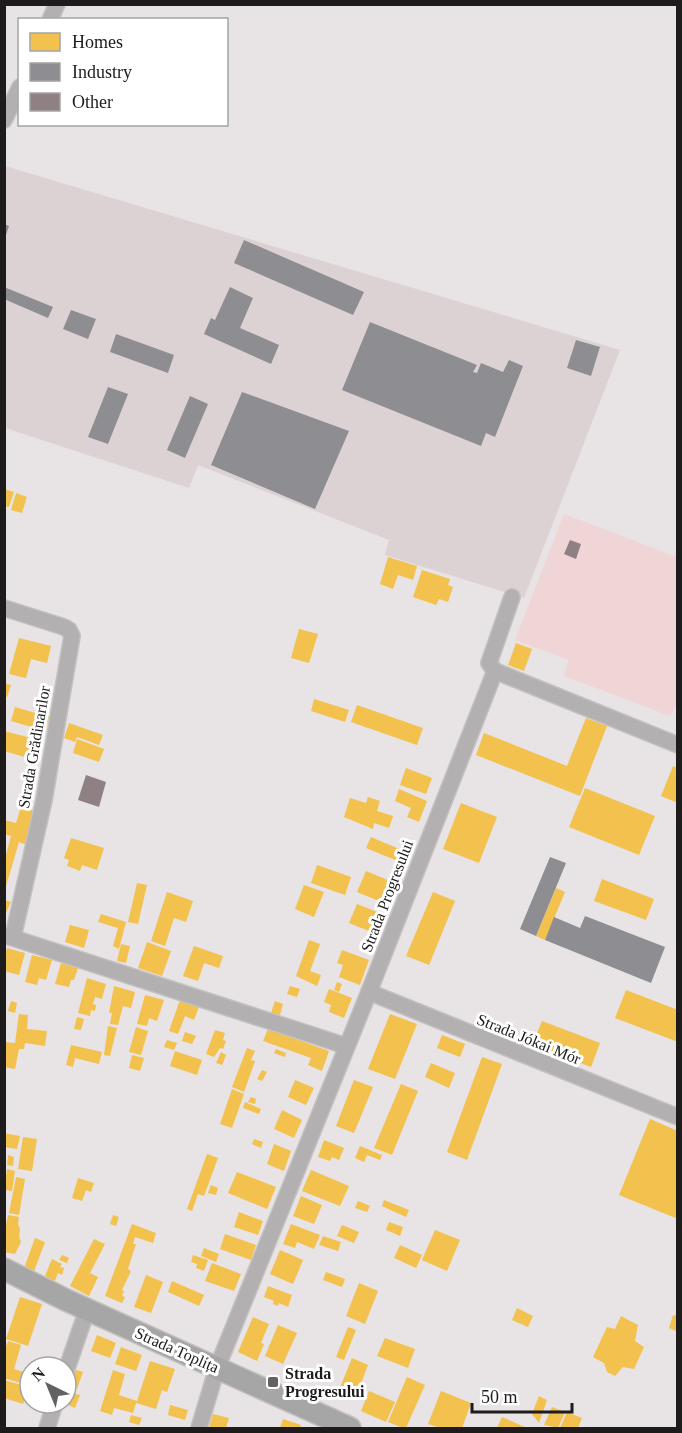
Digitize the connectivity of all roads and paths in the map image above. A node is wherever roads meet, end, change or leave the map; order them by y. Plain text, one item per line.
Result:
1 (57, 4) edge
2 (51, 18) edge
3 (18, 91) edge
4 (4, 120) edge
5 (512, 597) dead end
6 (4, 608) edge
7 (495, 671) junction
8 (678, 745) edge
9 (9, 936) edge
10 (369, 992) junction
11 (346, 1046) junction
12 (678, 1117) edge
13 (4, 1269) edge
14 (87, 1310) junction
15 (72, 1355) edge
16 (217, 1368) junction
17 (199, 1428) edge
18 (350, 1428) edge

1 - 2 street
3 - 4 street
5 - 7 street, Strada Progresului
6 - 9 street, Strada Grădinarilor
7 - 8 street
7 - 10 street, Strada Progresului
9 - 11 street, Strada Grădinarilor
10 - 11 street, Strada Progresului
10 - 12 street, Strada Jókai Mór
11 - 16 street, Strada Progresului
13 - 14 main road, Strada Toplița
14 - 15 street
14 - 16 main road, Strada Toplița
16 - 17 street, Strada Progresului
16 - 18 main road, Strada Toplița

